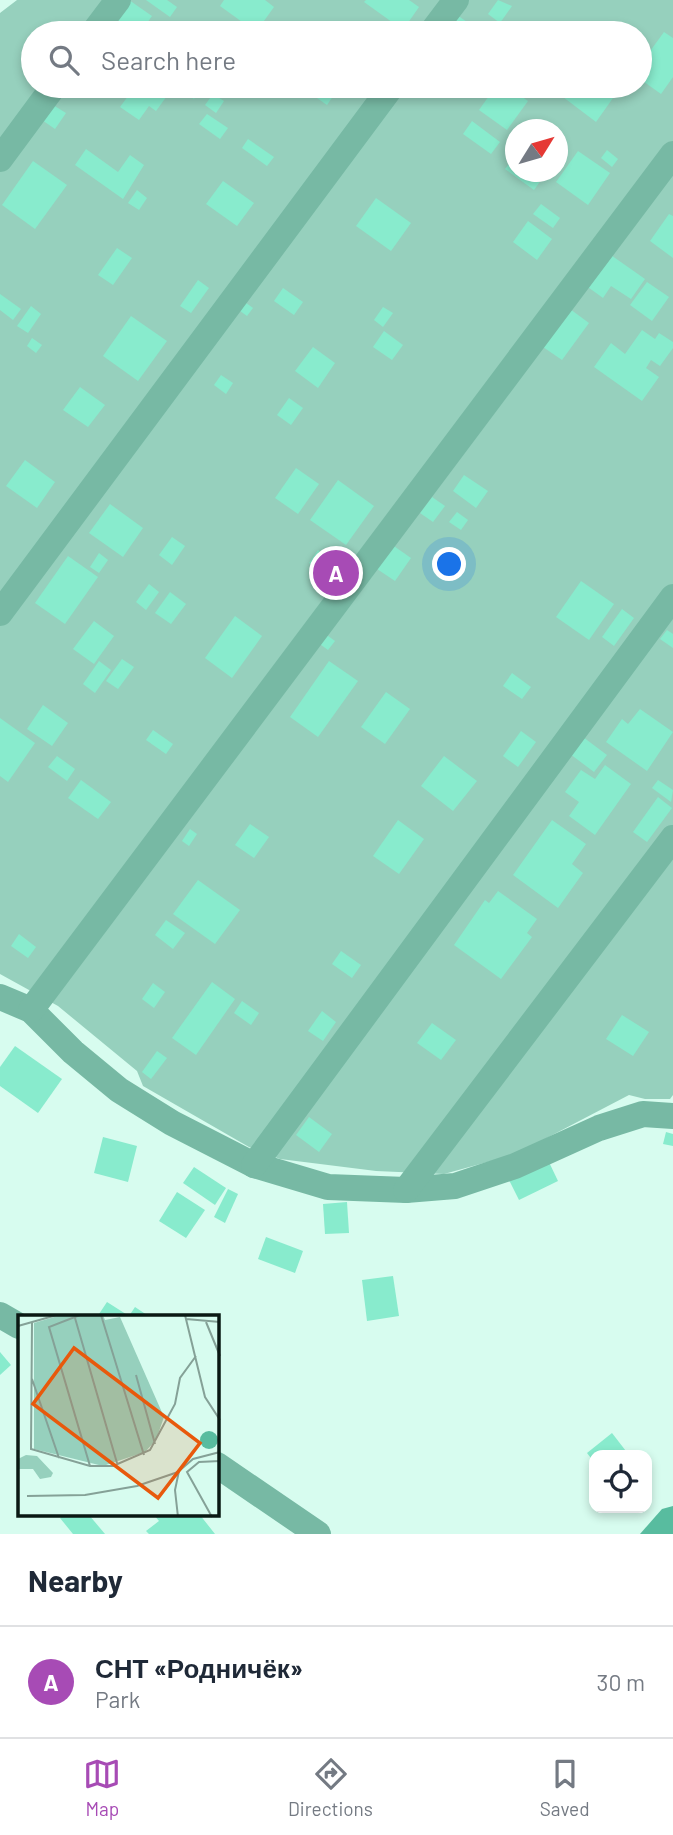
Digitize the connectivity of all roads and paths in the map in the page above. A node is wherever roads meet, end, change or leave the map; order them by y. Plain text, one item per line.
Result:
1 (118, 0) edge
2 (456, 0) edge
3 (102, 21) edge
4 (440, 21) edge
5 (45, 98) edge
6 (383, 98) edge
7 (673, 154) edge
8 (0, 159) edge
9 (673, 597) edge
10 (0, 613) edge
11 (673, 838) edge
12 (0, 997) edge
13 (32, 1010) junction
14 (673, 1116) edge
15 (254, 1165) junction
16 (406, 1190) junction
17 (0, 1315) edge
18 (18, 1325) edge
19 (219, 1466) edge
20 (318, 1534) edge

1 - 3 street
2 - 4 street
5 - 8 street
6 - 10 street
7 - 13 street
9 - 15 street
11 - 16 street
12 - 13 street
13 - 15 street
14 - 16 street
15 - 16 street
17 - 18 street
19 - 20 street

